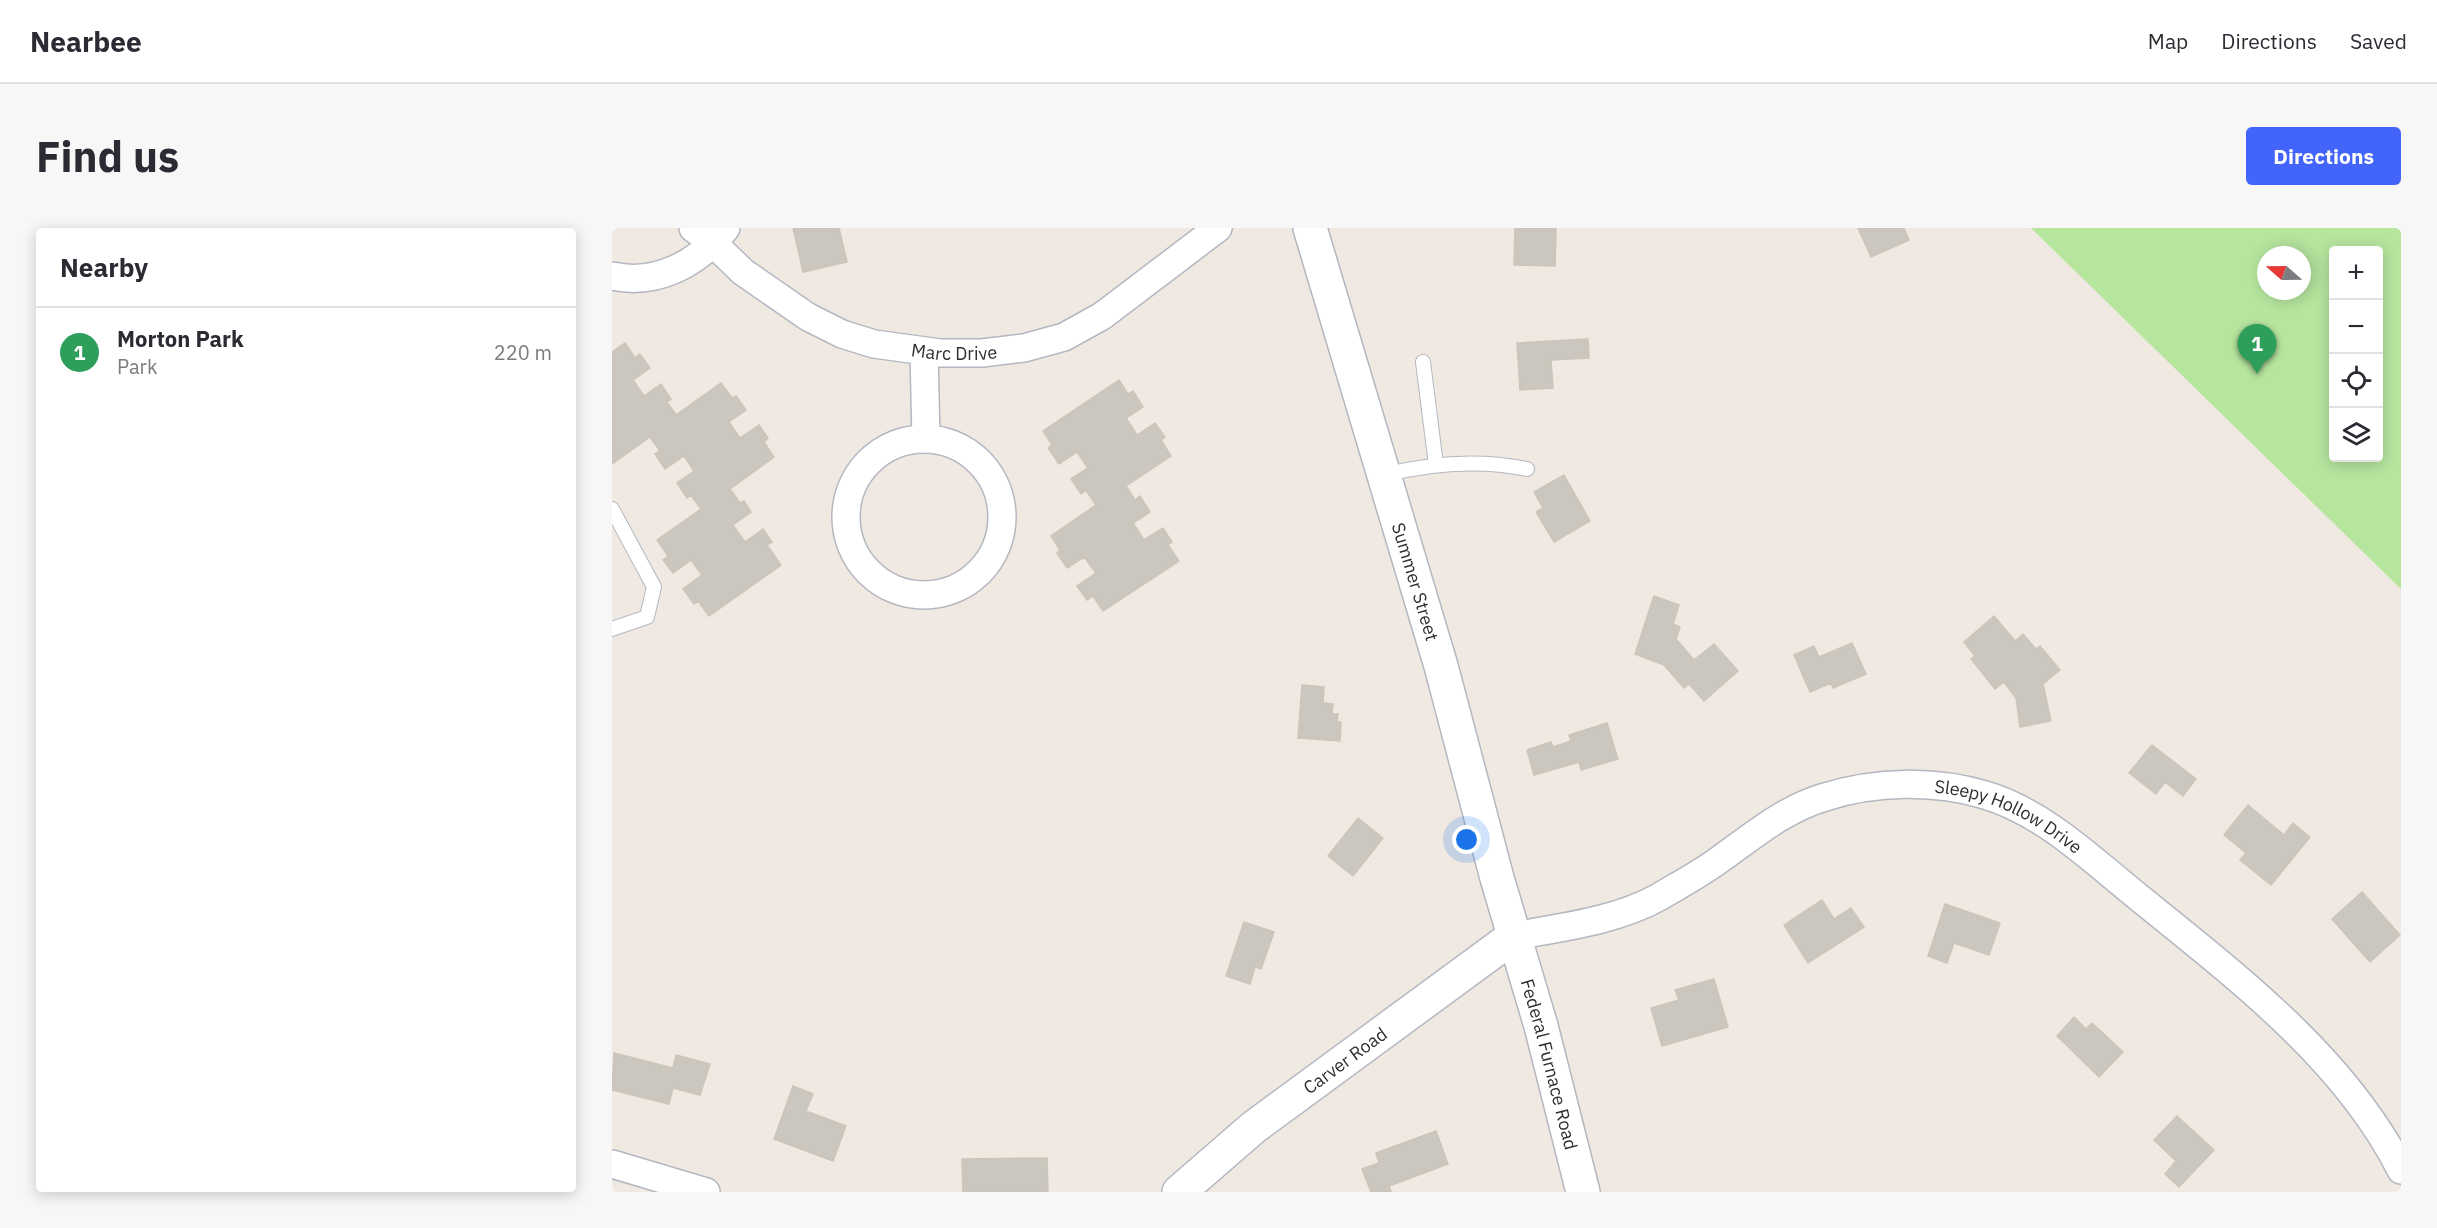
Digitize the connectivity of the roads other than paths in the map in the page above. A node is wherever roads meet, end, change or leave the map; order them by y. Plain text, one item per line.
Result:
1 (1218, 228) edge
2 (1310, 228) edge
3 (711, 233) edge
4 (612, 276) edge
5 (924, 352) junction
6 (1423, 362) dead end
7 (926, 439) junction
8 (1436, 465) junction
9 (1527, 469) dead end
10 (1383, 475) junction
11 (612, 509) edge
12 (612, 629) edge
13 (1514, 936) junction
14 (612, 1164) edge
15 (2401, 1170) edge
16 (706, 1192) edge
17 (1179, 1192) edge
18 (1583, 1192) edge

1 - 5 street, Marc Drive
2 - 10 main road, Summer Street
3 - 4 street
3 - 5 street, Marc Drive
5 - 7 street
6 - 8 lane
7 - 7 street
8 - 9 lane
8 - 10 lane
10 - 13 main road, Summer Street
11 - 12 lane
13 - 15 street, Sleepy Hollow Drive
13 - 17 main road, Carver Road
13 - 18 main road, Federal Furnace Road
14 - 16 street

